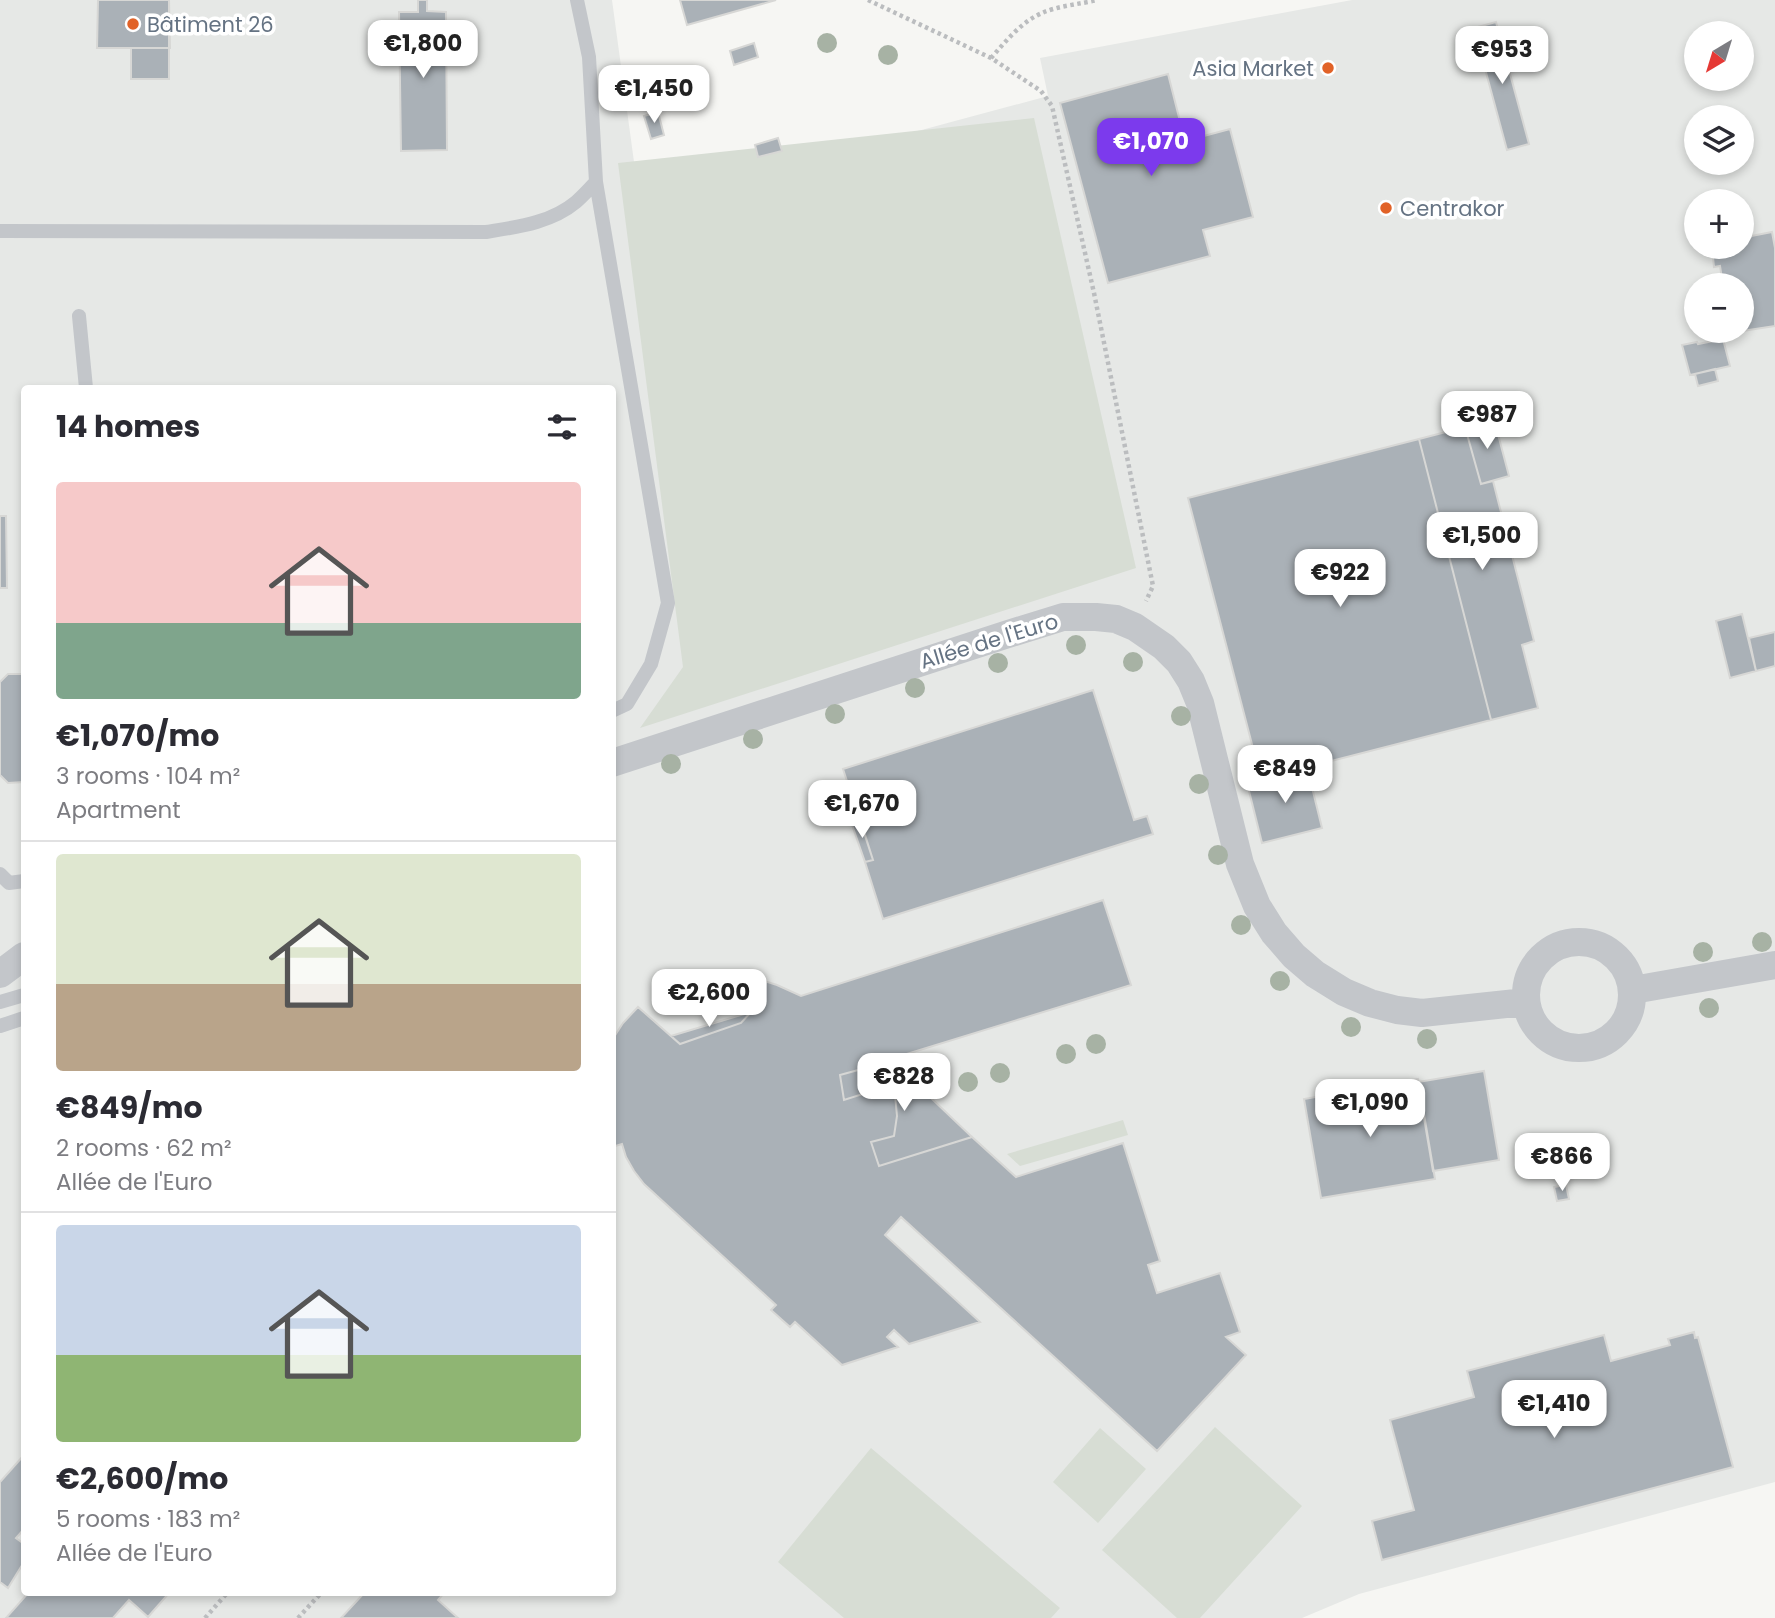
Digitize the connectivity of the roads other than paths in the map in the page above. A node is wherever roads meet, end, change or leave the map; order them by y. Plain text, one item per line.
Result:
1 (577, 0) edge
2 (596, 181) junction
3 (0, 231) edge
4 (79, 316) dead end
5 (86, 385) edge
6 (616, 708) edge
7 (616, 762) edge
8 (0, 874) edge
9 (21, 881) edge
10 (21, 958) edge
11 (1775, 965) edge
12 (0, 974) edge
13 (1633, 990) junction
14 (21, 996) edge
15 (0, 1002) edge
16 (1526, 1002) junction
17 (21, 1019) edge
18 (0, 1026) edge

1 - 2 lane
2 - 3 lane
2 - 6 lane
4 - 5 lane
7 - 16 street, Allée de l'Euro
8 - 9 lane
10 - 12 street
11 - 13 street
13 - 16 street
13 - 16 street
14 - 15 lane
17 - 18 lane

